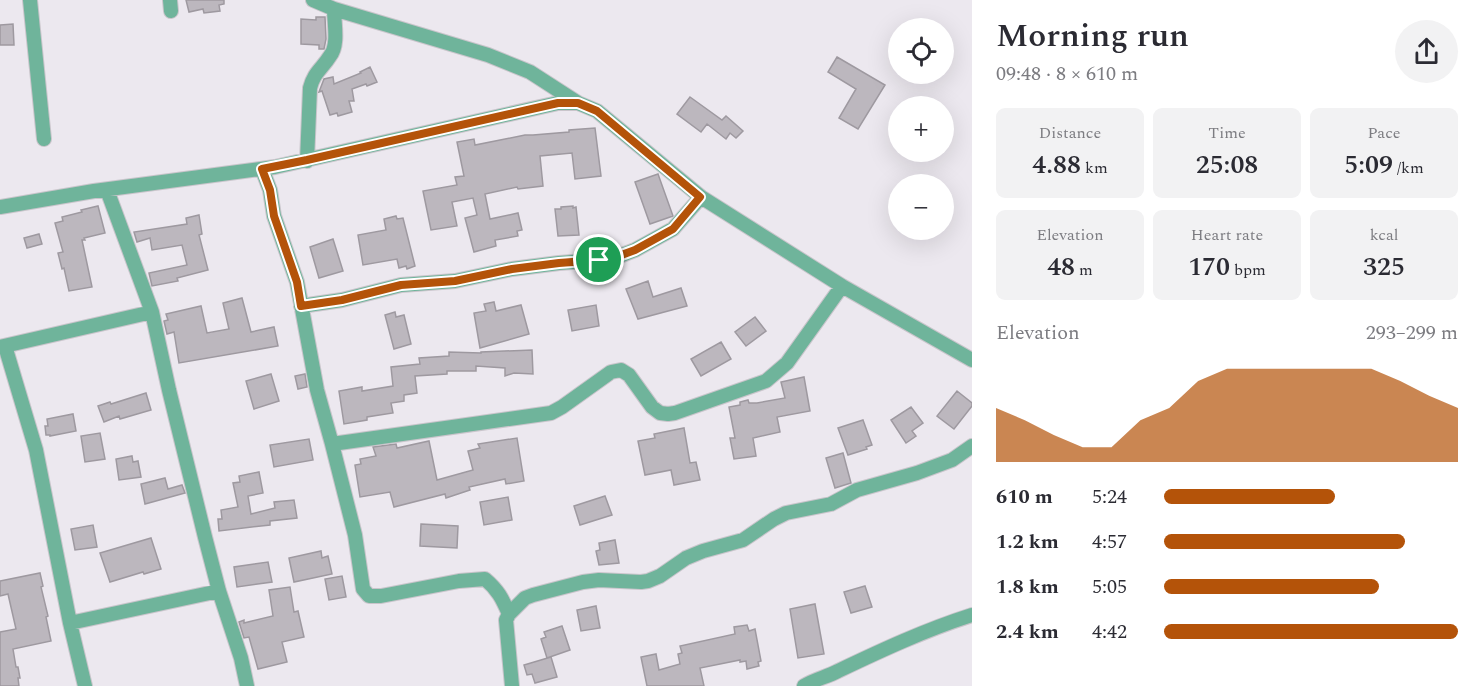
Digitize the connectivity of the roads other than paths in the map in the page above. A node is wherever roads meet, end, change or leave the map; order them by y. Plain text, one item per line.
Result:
1 (30, 0) edge
2 (313, 0) edge
3 (334, 9) junction
4 (578, 103) junction
5 (45, 139) dead end
6 (307, 160) junction
7 (262, 169) junction
8 (107, 189) junction
9 (700, 197) junction
10 (0, 207) edge
11 (842, 286) junction
12 (301, 306) junction
13 (152, 312) junction
14 (3, 347) edge
15 (972, 360) edge
16 (332, 444) junction
17 (972, 446) edge
18 (219, 591) junction
19 (509, 614) junction
20 (972, 615) edge
21 (70, 623) junction
22 (85, 686) edge
23 (247, 686) edge
24 (512, 686) edge
25 (804, 686) edge

1 - 5 street
2 - 3 street
3 - 4 street
3 - 6 street
4 - 6 street
4 - 9 street
6 - 7 street
7 - 8 street
7 - 12 street
8 - 10 street
8 - 13 street
9 - 11 street
9 - 12 street
11 - 15 street
11 - 16 street
12 - 16 street
13 - 14 street
13 - 18 street
14 - 21 street
16 - 19 street
17 - 19 street
18 - 21 street
18 - 23 street
19 - 24 street
20 - 25 street
21 - 22 street

